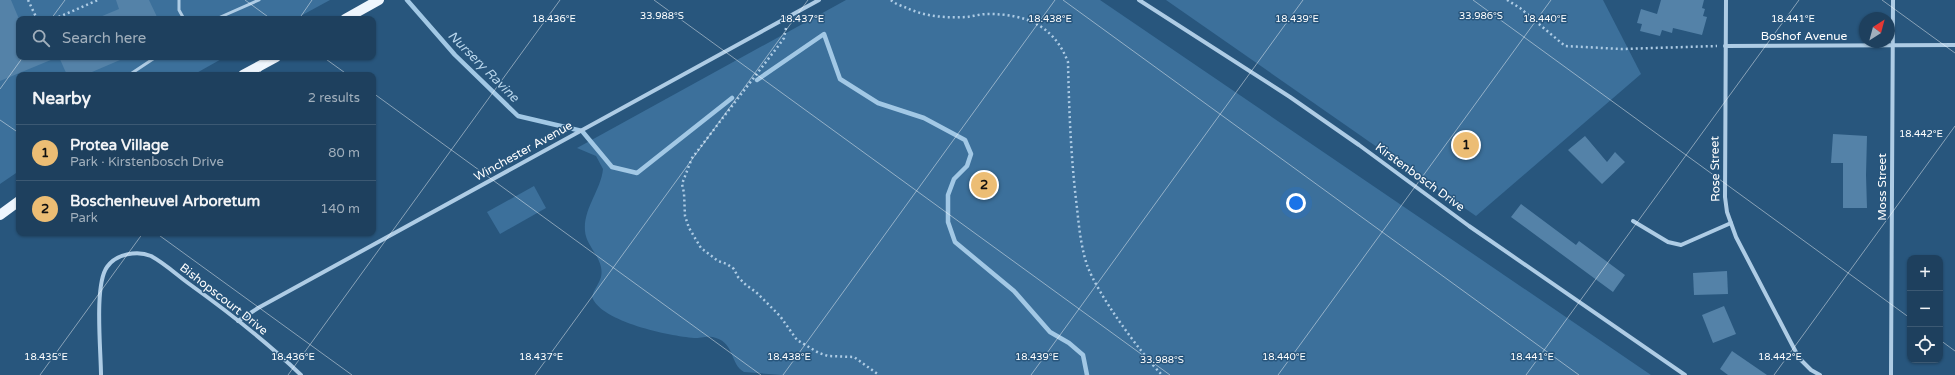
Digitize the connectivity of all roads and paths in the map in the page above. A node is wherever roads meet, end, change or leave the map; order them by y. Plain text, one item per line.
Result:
1 (28, 0) edge
2 (98, 0) edge
3 (178, 0) edge
4 (259, 0) edge
5 (379, 0) edge
6 (819, 0) edge
7 (891, 0) edge
8 (1138, 0) edge
9 (1506, 0) edge
10 (1726, 0) edge
11 (1893, 0) edge
12 (1893, 12) edge
13 (36, 16) edge
14 (61, 16) edge
15 (182, 16) edge
16 (223, 16) edge
17 (350, 16) edge
18 (786, 18) junction
19 (1955, 45) edge
20 (1725, 46) junction
21 (1859, 46) edge
22 (1895, 46) edge
23 (1893, 48) edge
24 (152, 60) edge
25 (270, 60) edge
26 (134, 72) edge
27 (248, 72) edge
28 (16, 203) edge
29 (0, 215) edge
30 (1633, 221) dead end
31 (1731, 224) junction
32 (238, 321) junction
33 (101, 375) edge
34 (300, 375) edge
35 (879, 375) edge
36 (1162, 375) edge
37 (1686, 375) edge
38 (1820, 375) edge
39 (1891, 375) edge

1 - 13 path
2 - 14 path
3 - 15 lane
4 - 16 lane
5 - 17 main road
6 - 18 street, Winchester Avenue
7 - 36 path
8 - 37 street, Kirstenbosch Drive
9 - 20 path
10 - 20 street, Rose Street
11 - 12 street, Moss Street
18 - 32 street, Winchester Avenue
18 - 35 path
19 - 22 street, Boshof Avenue
20 - 21 street, Boshof Avenue
20 - 31 street, Rose Street
23 - 39 street, Moss Street
24 - 26 lane
25 - 27 main road
28 - 29 main road
30 - 31 street
31 - 38 street, Rose Street
32 - 33 street, Bishopscourt Drive
32 - 34 street, Bishopscourt Drive

